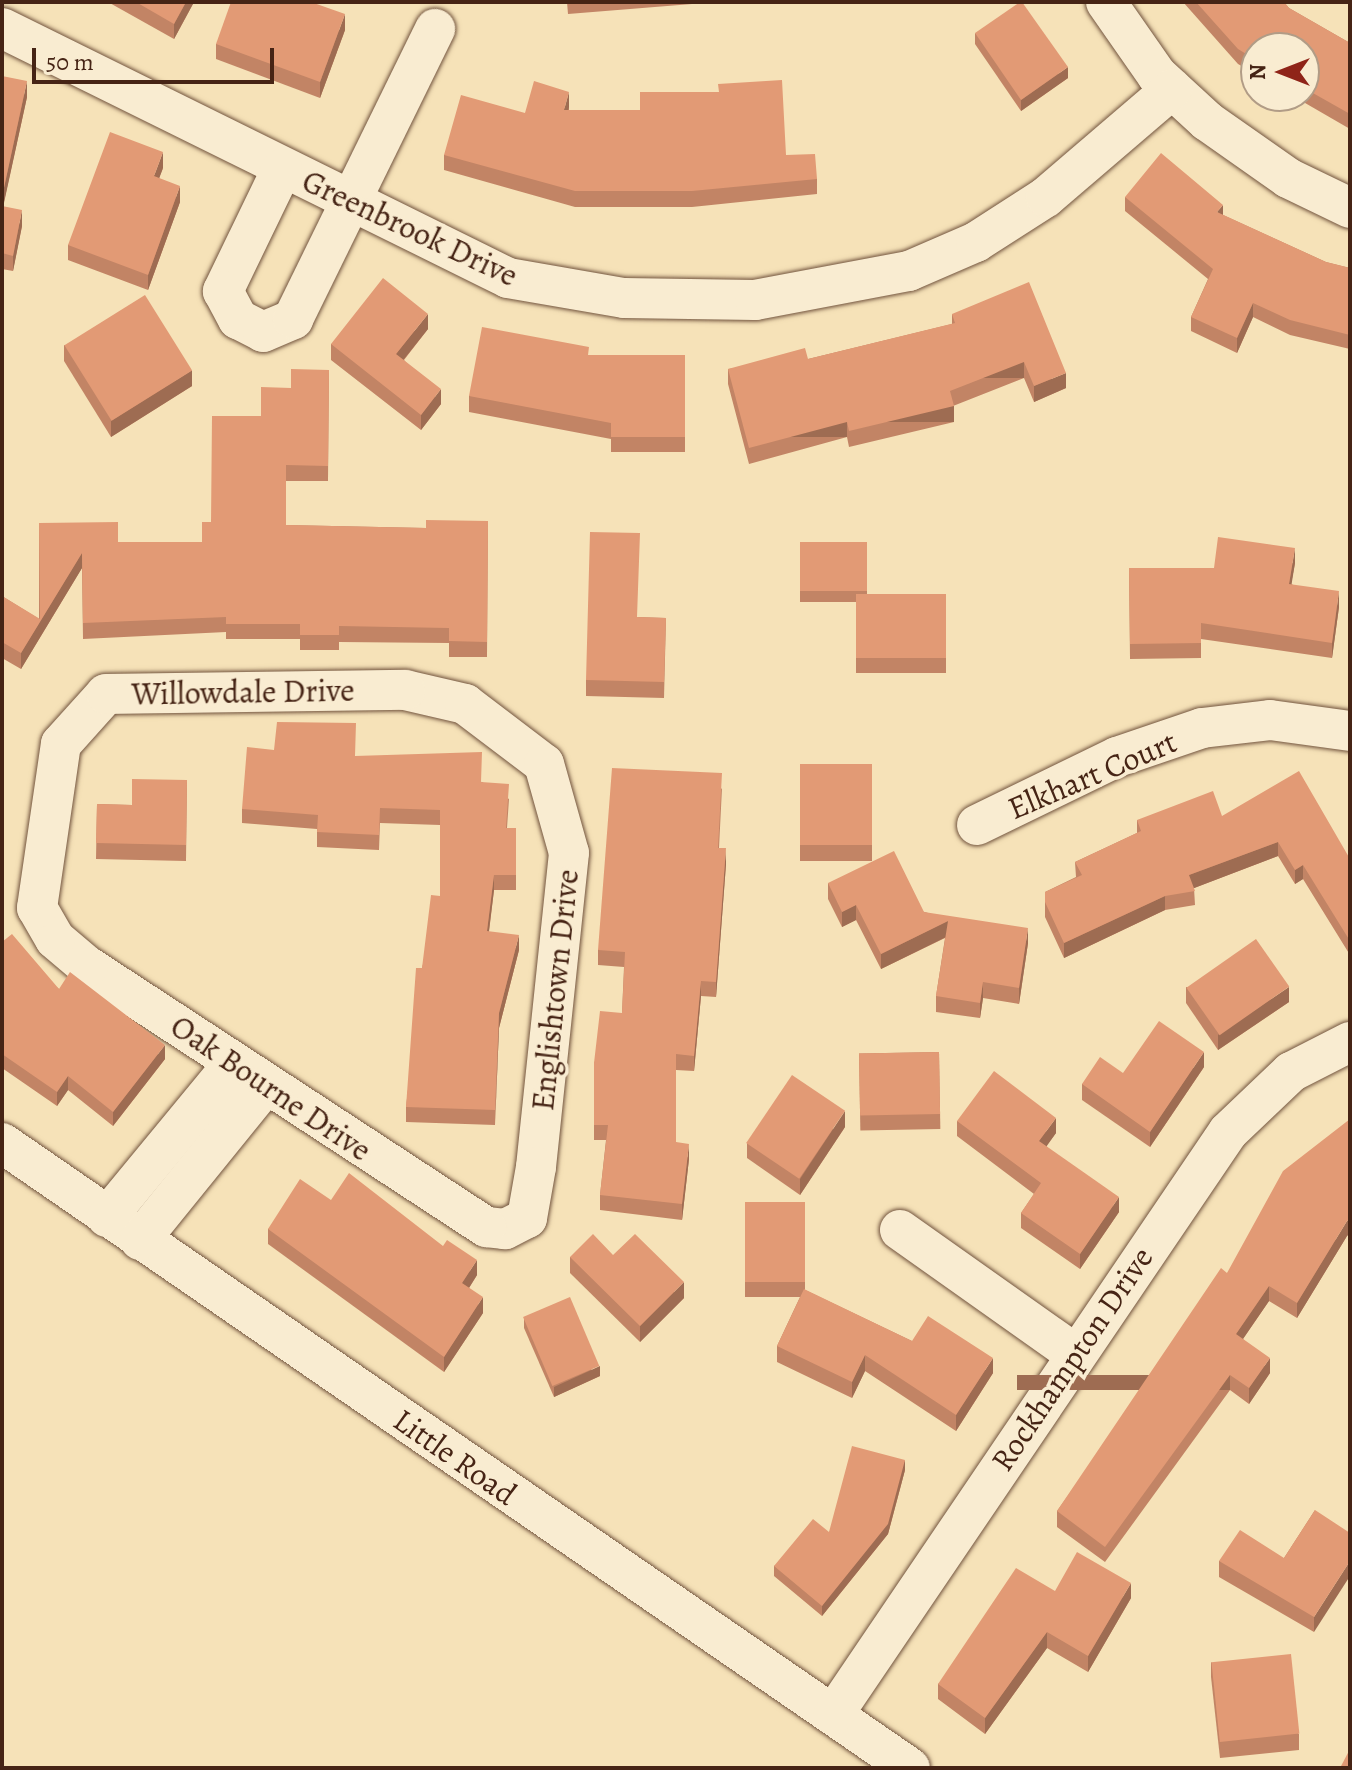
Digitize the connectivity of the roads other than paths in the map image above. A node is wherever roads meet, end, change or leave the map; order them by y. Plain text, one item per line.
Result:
1 (1106, 2) edge
2 (2, 28) edge
3 (435, 29) dead end
4 (1172, 89) junction
5 (282, 169) junction
6 (354, 203) junction
7 (1350, 208) edge
8 (1350, 731) edge
9 (544, 764) joint
10 (977, 825) dead end
11 (37, 908) joint
12 (1350, 1042) edge
13 (249, 1075) junction
14 (2, 1143) edge
15 (107, 1217) junction
16 (527, 1218) joint
17 (900, 1230) dead end
18 (140, 1240) junction
19 (1075, 1354) junction
20 (833, 1715) junction
21 (910, 1768) edge

1 - 4 street
2 - 5 street, Greenbrook Drive
3 - 6 street
4 - 6 street, Greenbrook Drive
4 - 7 street
5 - 6 street, Greenbrook Drive
5 - 6 street
8 - 10 street, Elkhart Court
9 - 11 street, Willowdale Drive
9 - 16 street, Englishtown Drive
11 - 13 street, Oak Bourne Drive
12 - 19 street, Rockhampton Drive
13 - 15 street
13 - 16 street, Oak Bourne Drive
13 - 18 street
14 - 15 street, Little Road
15 - 18 street, Little Road
17 - 19 street
18 - 20 street, Little Road
19 - 20 street, Rockhampton Drive
20 - 21 street, Little Road

